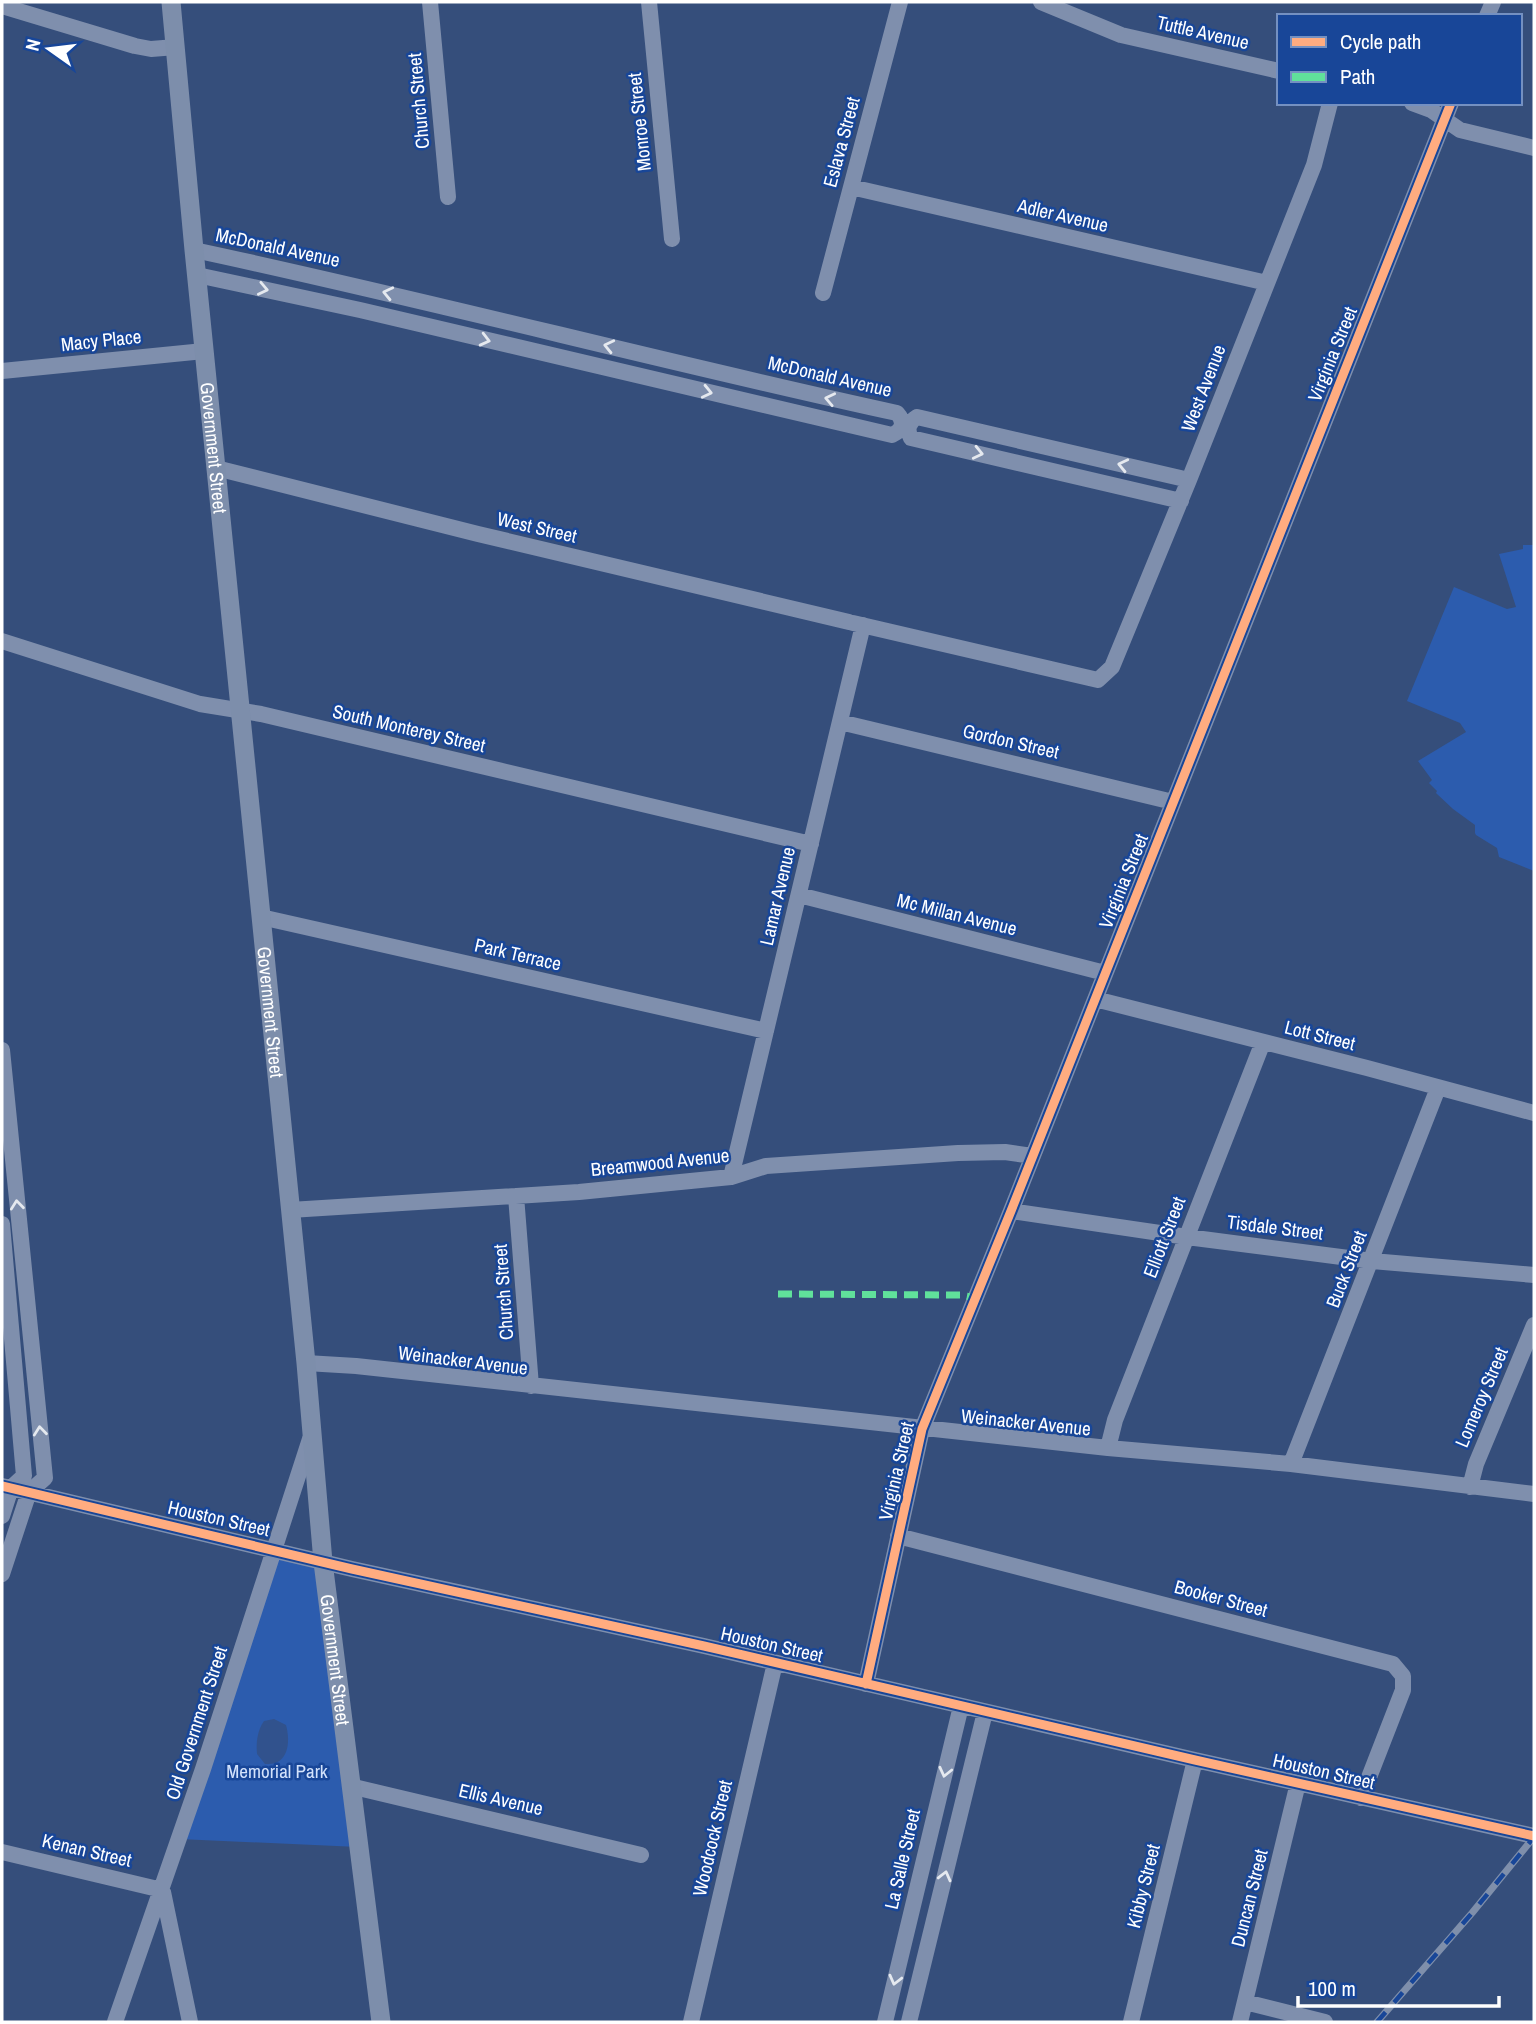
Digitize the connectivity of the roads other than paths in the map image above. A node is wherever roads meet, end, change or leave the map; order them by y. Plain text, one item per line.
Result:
1 (171, 2) edge
2 (430, 2) edge
3 (649, 2) edge
4 (900, 2) edge
5 (1041, 2) edge
6 (2, 6) edge
7 (176, 47) junction
8 (1277, 71) edge
9 (1329, 105) edge
10 (1417, 105) edge
11 (1450, 105) edge
12 (1445, 119) junction
13 (1534, 148) edge
14 (851, 187) junction
15 (448, 197) dead end
16 (672, 239) dead end
17 (194, 250) junction
18 (197, 275) junction
19 (1267, 284) junction
20 (823, 293) dead end
21 (204, 351) junction
22 (2, 371) edge
23 (216, 468) junction
24 (1189, 480) junction
25 (1181, 501) junction
26 (855, 623) junction
27 (2, 641) edge
28 (1098, 680) joint
29 (241, 712) junction
30 (840, 722) junction
31 (1173, 802) junction
32 (811, 844) junction
33 (799, 895) junction
34 (261, 917) junction
35 (1105, 973) junction
36 (1095, 999) junction
37 (766, 1031) junction
38 (1263, 1042) junction
39 (2, 1050) edge
40 (4, 1086) edge
41 (1438, 1088) junction
42 (1534, 1113) edge
43 (1032, 1156) junction
44 (731, 1177) junction
45 (516, 1196) junction
46 (290, 1210) junction
47 (1011, 1211) junction
48 (2, 1224) edge
49 (1187, 1237) junction
50 (1372, 1261) junction
51 (1534, 1275) edge
52 (6, 1318) edge
53 (29, 1321) junction
54 (1534, 1325) edge
55 (306, 1363) junction
56 (531, 1386) junction
57 (922, 1429) junction
58 (311, 1436) junction
59 (1108, 1448) junction
60 (1291, 1464) junction
61 (7, 1487) edge
62 (1470, 1487) junction
63 (29, 1492) junction
64 (1534, 1494) edge
65 (2, 1516) edge
66 (898, 1536) junction
67 (275, 1549) junction
68 (323, 1562) junction
69 (2, 1574) edge
70 (775, 1663) junction
71 (866, 1685) junction
72 (961, 1706) junction
73 (985, 1712) junction
74 (1195, 1760) junction
75 (1298, 1783) junction
76 (350, 1787) junction
77 (1361, 1798) junction
78 (1534, 1836) edge
79 (2, 1852) edge
80 (641, 1855) dead end
81 (162, 1889) junction
82 (905, 1937) junction
83 (929, 1942) junction
84 (1245, 2002) junction
85 (115, 2022) edge
86 (190, 2022) edge
87 (381, 2022) edge
88 (691, 2022) edge
89 (885, 2022) edge
90 (909, 2022) edge
91 (1131, 2022) edge
92 (1240, 2022) edge
93 (1325, 2022) edge

1 - 7 main road, Government Street
2 - 15 street, Church Street
3 - 16 street, Monroe Street
4 - 14 street, Eslava Street
5 - 8 street, Tuttle Avenue
6 - 7 street
7 - 17 main road, Government Street
9 - 19 street, West Avenue
10 - 12 street
11 - 12 street, Virginia Street
12 - 13 street
12 - 31 street, Virginia Street
14 - 19 street, Adler Avenue
14 - 20 street, Eslava Street
17 - 18 main road, Government Street
18 -> 17 street, McDonald Avenue
18 - 21 main road, Government Street
19 - 24 street, West Avenue
21 - 22 street, Macy Place
21 - 23 main road, Government Street
23 - 26 street, West Street
23 - 29 main road, Government Street
24 - 25 street, West Avenue
24 -> 25 street
25 - 28 street, West Avenue
26 - 28 street, West Street
26 - 30 street, Lamar Avenue
27 - 29 street, South Monterey Street
29 - 32 street, South Monterey Street
29 - 34 main road, Government Street
30 - 31 street, Gordon Street
30 - 32 street, Lamar Avenue
31 - 35 street, Virginia Street
32 - 33 street, Lamar Avenue
33 - 35 street, Mc Millan Avenue
33 - 37 street, Lamar Avenue
34 - 37 street, Park Terrace
34 - 46 main road, Government Street
35 - 36 street, Virginia Street
36 - 38 street, Lott Street
36 - 43 street, Virginia Street
37 - 44 street, Lamar Avenue
38 - 41 street, Lott Street
38 - 49 street, Elliott Street
39 - 40 street
53 -> 40 street
41 - 42 street, Lott Street
41 - 50 street, Buck Street
43 - 44 street, Breamwood Avenue
43 - 47 street, Virginia Street
44 - 45 street, Breamwood Avenue
45 - 46 street, Breamwood Avenue
45 - 56 street, Church Street
46 - 55 main road, Government Street
47 - 49 street, Tisdale Street
47 - 57 street, Virginia Street
48 - 52 street
49 - 50 street, Tisdale Street
49 - 59 street, Elliott Street
50 - 51 street, Tisdale Street
50 - 60 street, Buck Street
52 - 53 street
52 - 61 street
63 -> 53 street
54 - 62 street, Lomeroy Street
55 - 56 street, Weinacker Avenue
55 - 58 main road, Government Street
56 - 57 street, Weinacker Avenue
57 - 59 street, Weinacker Avenue
57 - 66 street, Virginia Street
58 - 67 street, Old Government Street
58 - 68 main road, Government Street
59 - 60 street, Weinacker Avenue
60 - 62 street, Weinacker Avenue
61 - 63 street, Houston Street
61 - 65 street
62 - 64 street, Weinacker Avenue
63 - 67 street, Houston Street
63 - 69 street
66 - 71 street, Virginia Street
66 - 77 street, Booker Street
67 - 68 street, Houston Street
67 - 81 street, Old Government Street
68 - 70 street, Houston Street
68 - 76 main road, Government Street
70 - 71 street, Houston Street
70 - 88 street, Woodcock Street
71 - 72 street, Houston Street
72 - 73 street, Houston Street
72 -> 82 street, La Salle Street
73 - 74 street, Houston Street
83 -> 73 street
74 - 75 street, Houston Street
74 - 91 street, Kibby Street
75 - 77 street, Houston Street
75 - 84 street, Duncan Street
76 - 80 street, Ellis Avenue
76 - 87 main road, Government Street
77 - 78 street, Houston Street
79 - 81 street, Kenan Street
81 - 85 street, Old Government Street
81 - 86 street
82 - 83 street
82 -> 89 street, La Salle Street
83 - 90 street
84 - 92 street, Duncan Street
84 - 93 street

